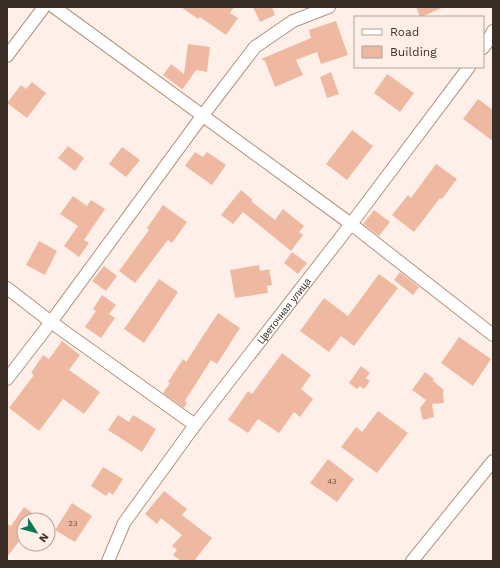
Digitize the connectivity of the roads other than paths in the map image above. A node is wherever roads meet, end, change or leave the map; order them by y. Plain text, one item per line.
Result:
1 (44, 7) edge
2 (54, 7) edge
3 (329, 7) edge
4 (493, 31) edge
5 (484, 47) edge
6 (7, 56) edge
7 (468, 68) edge
8 (203, 115) junction
9 (351, 224) junction
10 (7, 288) edge
11 (51, 322) junction
12 (493, 335) edge
13 (7, 379) edge
14 (195, 424) junction
15 (493, 461) edge
16 (108, 561) edge
17 (412, 561) edge

1 - 6 lane
2 - 8 lane
3 - 8 lane
4 - 5 lane
7 - 9 lane, Цветочная улица
8 - 9 lane
8 - 11 lane
9 - 12 lane
9 - 14 lane, Цветочная улица
10 - 11 lane
11 - 13 lane
11 - 14 lane
14 - 16 lane, Цветочная улица
15 - 17 lane

